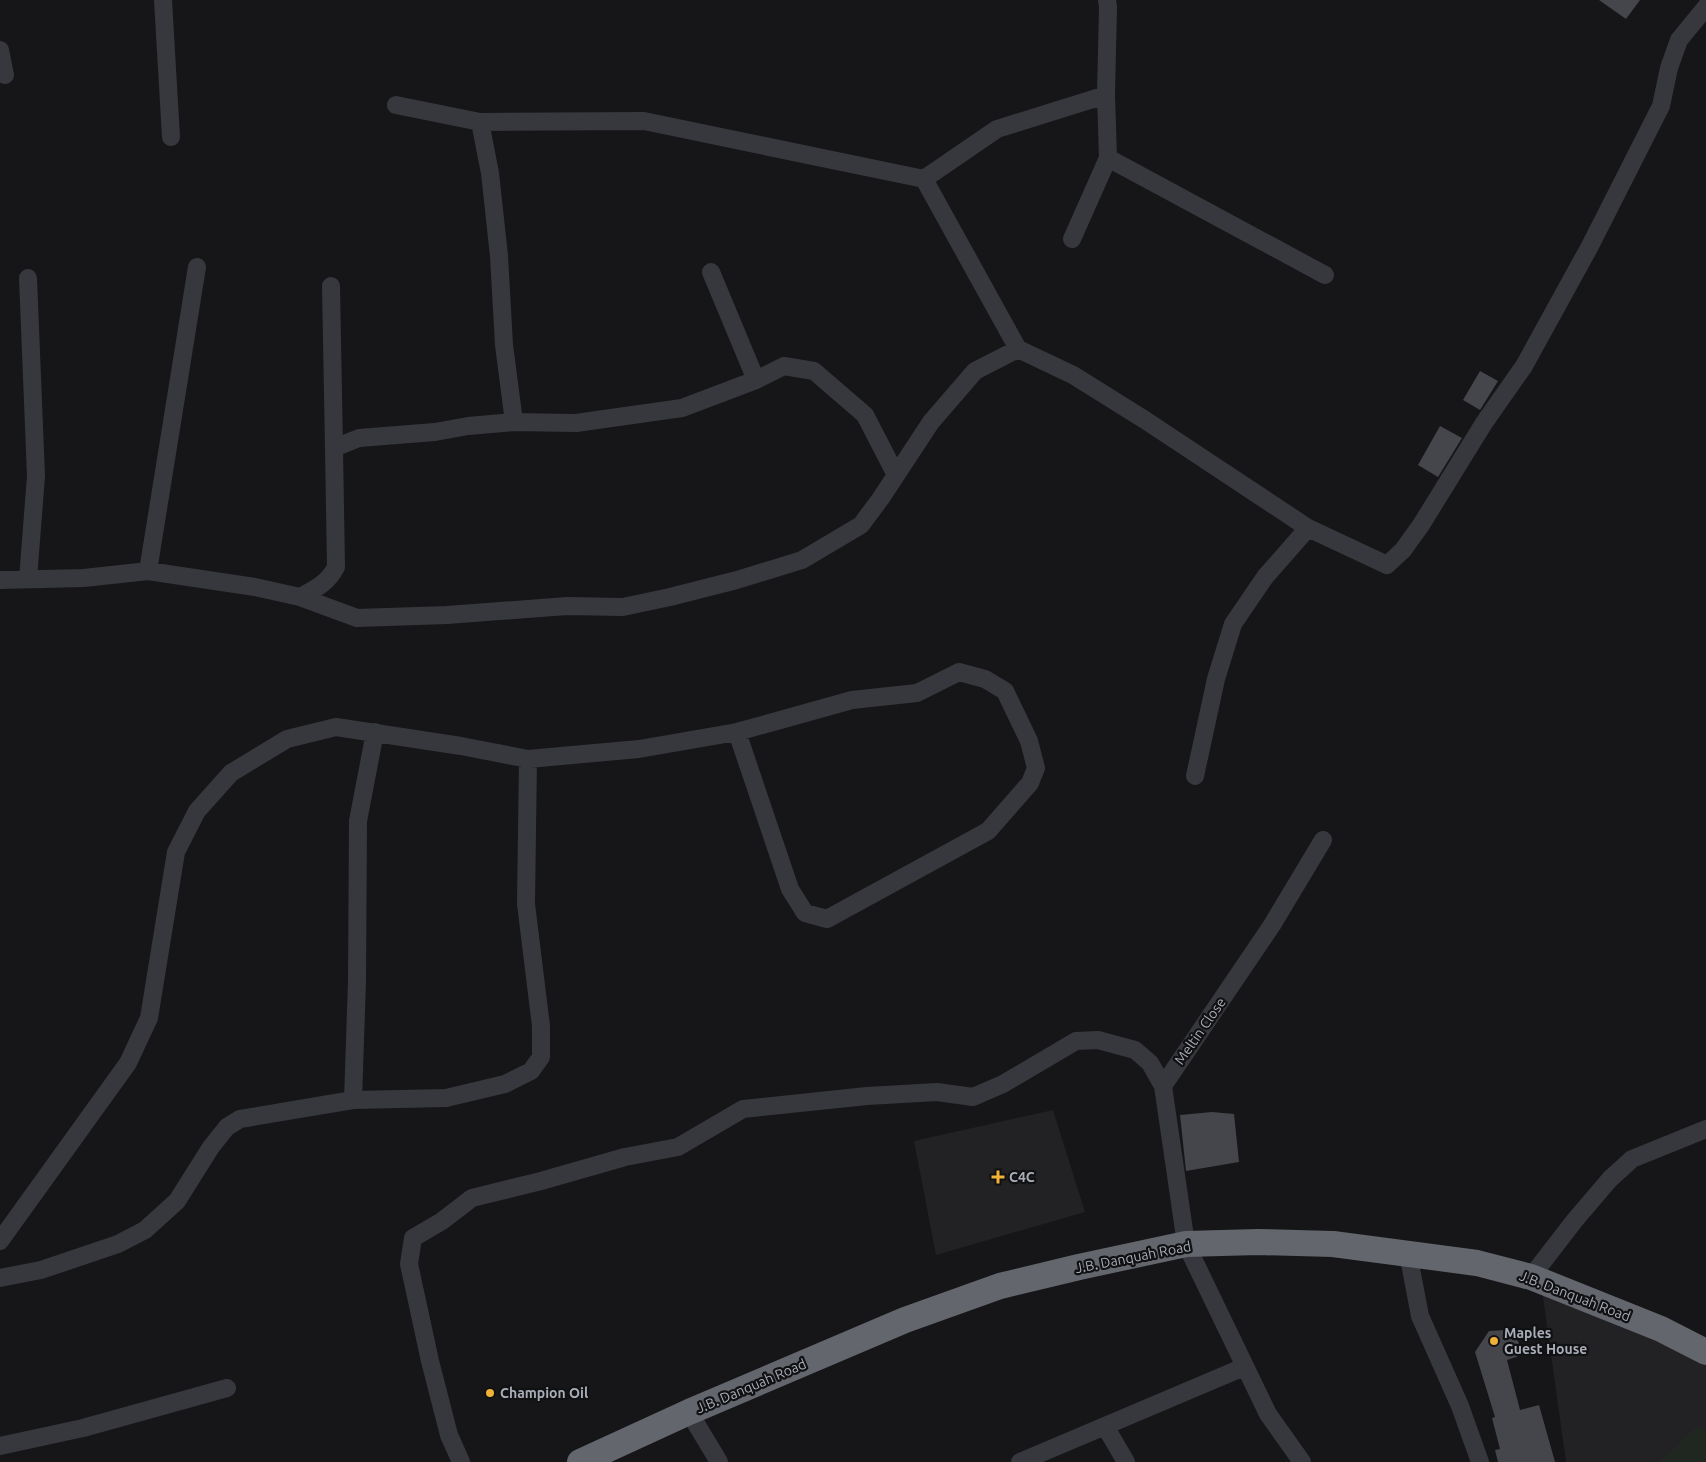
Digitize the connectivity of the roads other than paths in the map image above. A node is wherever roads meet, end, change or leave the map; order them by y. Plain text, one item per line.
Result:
1 (164, 0) edge
2 (1107, 0) edge
3 (1706, 6) edge
4 (0, 50) edge
5 (5, 75) dead end
6 (1106, 96) junction
7 (396, 105) dead end
8 (480, 122) junction
9 (171, 138) dead end
10 (1108, 158) junction
11 (924, 179) junction
12 (1072, 239) dead end
13 (197, 267) dead end
14 (711, 272) dead end
15 (1325, 275) dead end
16 (28, 278) dead end
17 (330, 286) dead end
18 (1018, 350) junction
19 (756, 380) junction
20 (514, 422) junction
21 (334, 448) junction
22 (896, 476) junction
23 (1308, 528) junction
24 (148, 572) junction
25 (28, 579) junction
26 (0, 580) edge
27 (300, 597) junction
28 (375, 732) junction
29 (737, 732) junction
30 (528, 759) junction
31 (1195, 776) dead end
32 (1323, 840) dead end
33 (1163, 1086) junction
34 (353, 1100) junction
35 (1706, 1129) edge
36 (0, 1241) edge
37 (1186, 1244) junction
38 (1408, 1253) junction
39 (1531, 1277) junction
40 (0, 1278) edge
41 (1706, 1352) edge
42 (1244, 1367) junction
43 (227, 1388) dead end
44 (689, 1412) junction
45 (1105, 1426) junction
46 (0, 1446) edge
47 (461, 1462) edge
48 (580, 1462) edge
49 (719, 1462) edge
50 (1020, 1462) edge
51 (1126, 1462) edge
52 (1302, 1462) edge
53 (1480, 1462) edge

1 - 9 street
2 - 6 street
3 - 23 street
4 - 5 street
6 - 10 street
6 - 11 street
7 - 8 street
8 - 11 street
8 - 20 street
10 - 12 street
10 - 15 street
11 - 18 street
13 - 24 street
14 - 19 street
16 - 25 street
17 - 21 street
18 - 22 street
18 - 23 street
19 - 20 street
19 - 22 street
20 - 21 street
21 - 27 street
22 - 27 street
23 - 31 street
24 - 25 street
24 - 27 street
25 - 26 street
28 - 30 street
28 - 34 street
28 - 36 street
29 - 29 street
29 - 30 street
30 - 34 street
32 - 33 street, Meltin Close
33 - 37 street
33 - 47 street
34 - 40 street
35 - 39 street
37 - 38 highway, J.B. Danquah Road
37 - 42 street
37 - 44 highway, J.B. Danquah Road
38 - 39 highway, J.B. Danquah Road
38 - 53 street
39 - 41 highway, J.B. Danquah Road
42 - 45 street
42 - 52 street
43 - 46 street
44 - 48 highway, J.B. Danquah Road
44 - 49 street
45 - 50 street
45 - 51 street

